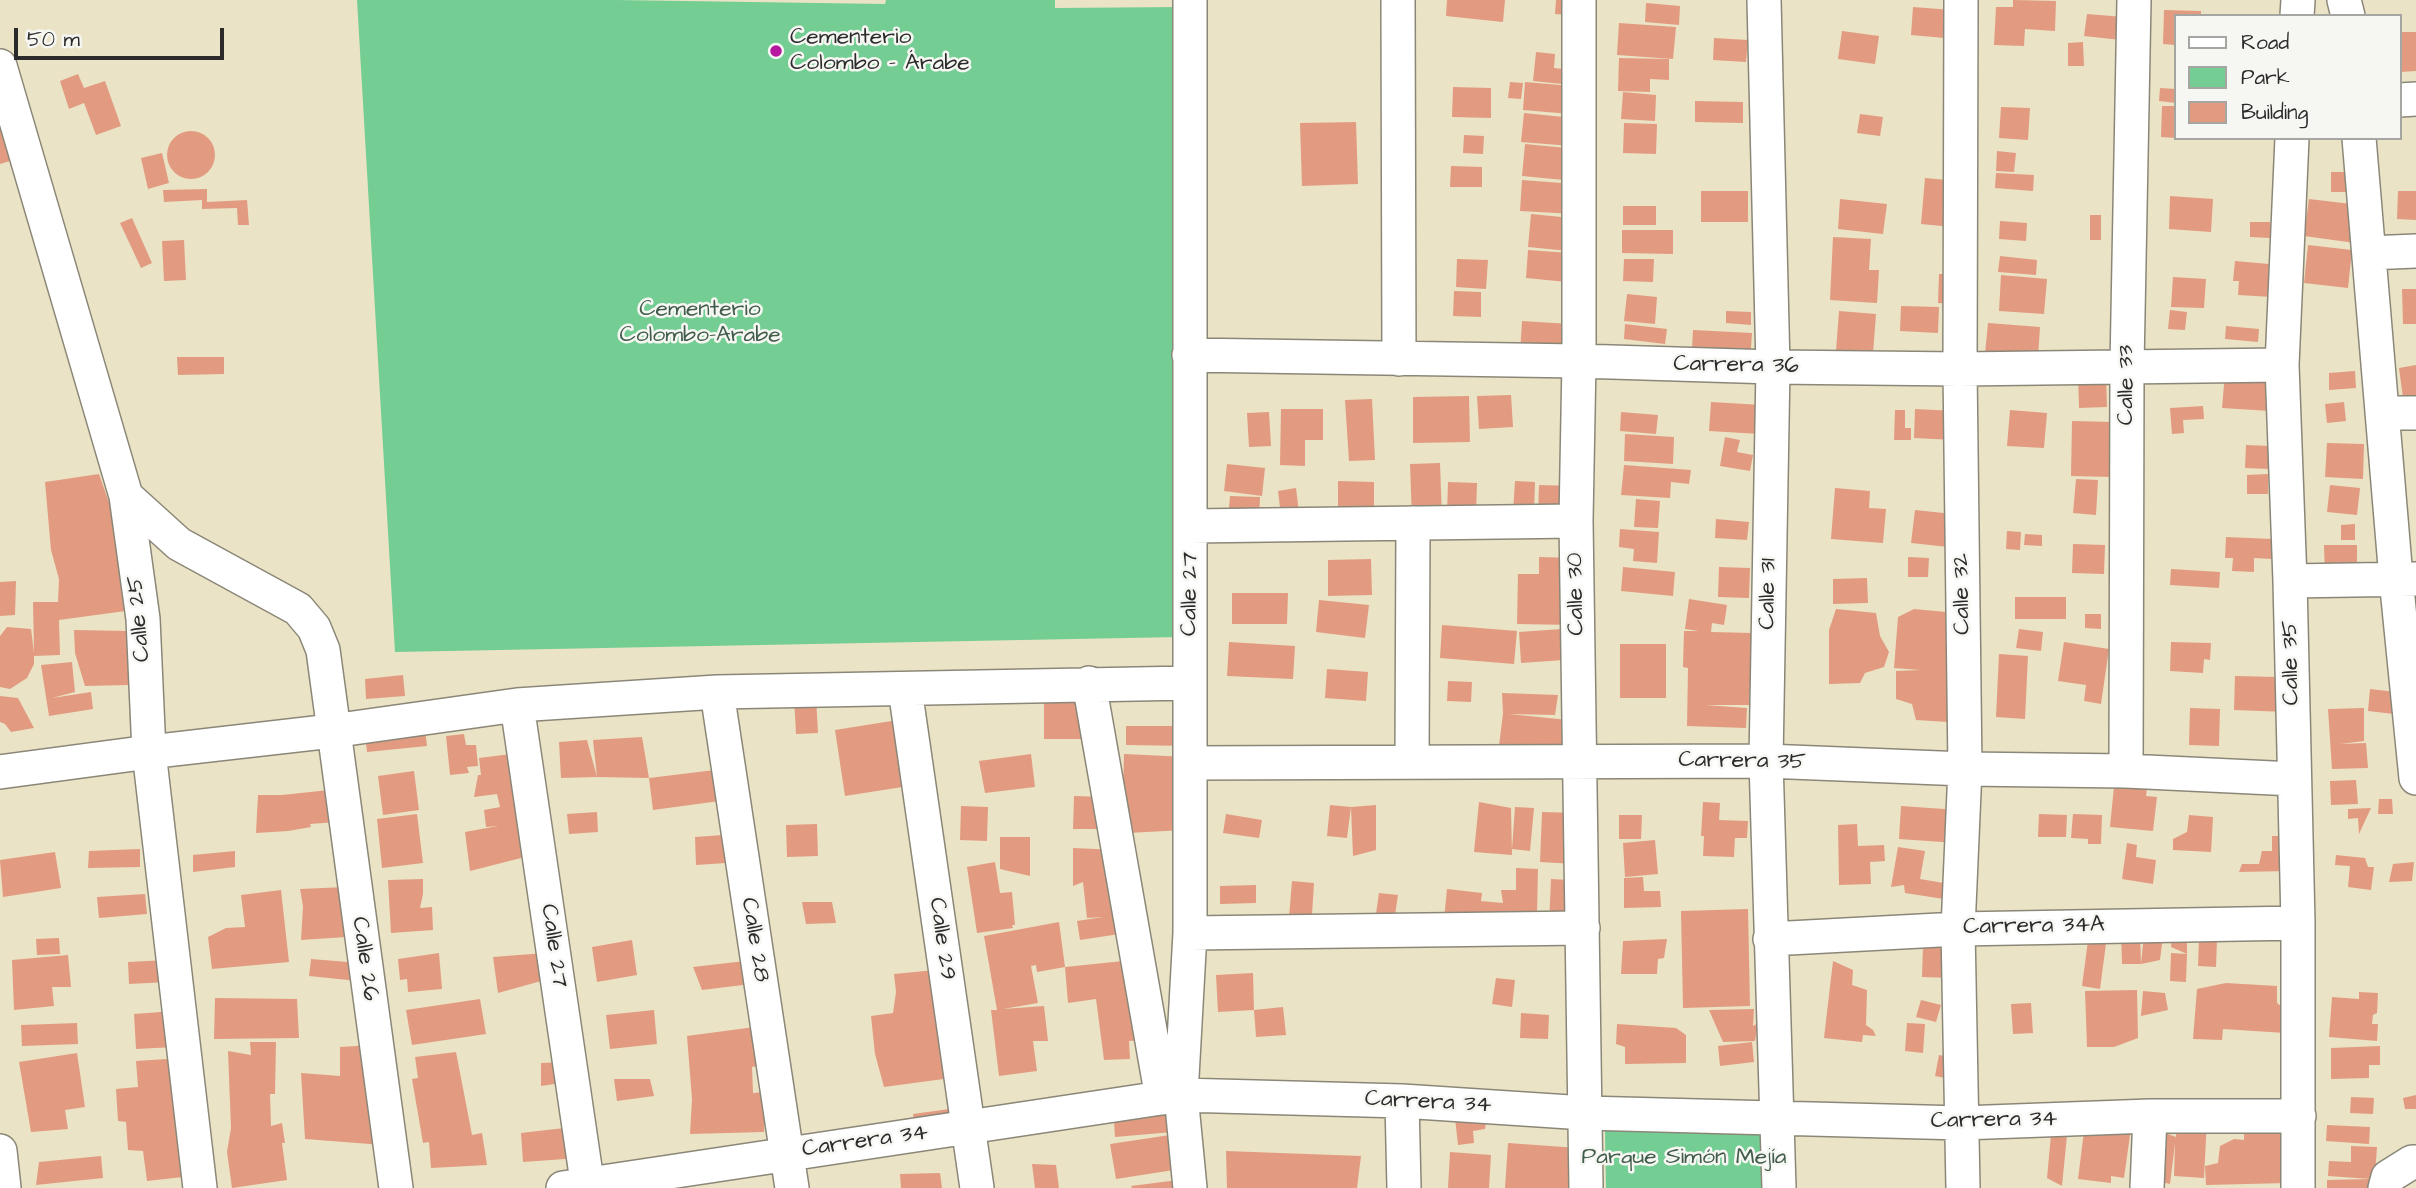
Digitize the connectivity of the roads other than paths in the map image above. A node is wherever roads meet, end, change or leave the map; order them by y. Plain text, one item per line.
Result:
1 (1190, 0) edge
2 (1398, 0) edge
3 (1579, 0) edge
4 (1764, 0) edge
5 (1961, 0) edge
6 (2134, 0) edge
7 (0, 66) edge
8 (2292, 140) edge
9 (2359, 140) edge
10 (2416, 251) edge
11 (2369, 253) junction
12 (1189, 355) junction
13 (1399, 359) junction
14 (1579, 361) junction
15 (2282, 365) junction
16 (2127, 366) junction
17 (1773, 368) junction
18 (1960, 369) junction
19 (2382, 413) junction
20 (2416, 413) edge
21 (126, 496) junction
22 (1576, 521) junction
23 (1413, 523) junction
24 (1191, 526) junction
25 (2406, 579) edge
26 (2290, 581) junction
27 (1089, 683) junction
28 (1189, 683) junction
29 (905, 689) junction
30 (717, 692) junction
31 (517, 705) junction
32 (332, 731) junction
33 (149, 752) junction
34 (1580, 761) junction
35 (1766, 761) junction
36 (1412, 762) junction
37 (1190, 763) junction
38 (1965, 769) junction
39 (2126, 771) junction
40 (0, 772) edge
41 (2416, 778) edge
42 (2294, 779) junction
43 (2298, 923) junction
44 (1583, 928) junction
45 (1958, 929) junction
46 (1190, 933) junction
47 (1770, 939) junction
48 (1172, 1096) junction
49 (1402, 1101) junction
50 (1585, 1113) junction
51 (2150, 1116) junction
52 (2299, 1116) junction
53 (1777, 1119) junction
54 (1962, 1123) junction
55 (968, 1127) junction
56 (0, 1151) edge
57 (786, 1153) junction
58 (2416, 1162) edge
59 (580, 1187) edge
60 (4, 1188) edge
61 (200, 1188) edge
62 (396, 1188) edge
63 (792, 1188) edge
64 (978, 1188) edge
65 (1190, 1188) edge
66 (1404, 1188) edge
67 (1586, 1188) edge
68 (1779, 1188) edge
69 (1963, 1188) edge
70 (2147, 1188) edge
71 (2298, 1188) edge
72 (2385, 1188) edge

1 - 12 street, Calle 27
2 - 13 street
3 - 14 street, Calle 30
4 - 17 street, Calle 31
5 - 18 street, Calle 32
6 - 16 street, Calle 33
7 - 21 street, Calle 25
8 - 15 street, Calle 35
9 - 11 street
10 - 11 street
11 - 19 street
12 - 13 street, Carrera 36
12 - 24 street, Calle 27
13 - 14 street, Carrera 36
14 - 17 street, Carrera 36
14 - 22 street, Calle 30
15 - 16 street, Carrera 36
15 - 26 street, Calle 35
16 - 18 street, Carrera 36
16 - 39 street, Calle 33
17 - 18 street, Carrera 36
17 - 35 street, Calle 31
18 - 38 street, Calle 32
19 - 20 street
19 - 25 street
21 - 32 street, Calle 26
21 - 33 street, Calle 25
22 - 23 street
22 - 34 street, Calle 30
23 - 24 street
23 - 36 street
24 - 28 street, Calle 27
25 - 26 street
25 - 41 street
26 - 42 street, Calle 35
27 - 28 street
27 - 29 street
27 - 48 street
28 - 37 street, Calle 27
29 - 30 street
29 - 55 street, Calle 29
30 - 31 street
30 - 57 street, Calle 28
31 - 32 street
31 - 59 street, Calle 27
32 - 33 street
32 - 62 street, Calle 26
33 - 40 street
33 - 61 street, Calle 25
34 - 35 street, Carrera 35
34 - 36 street, Carrera 35
34 - 44 street, Calle 30
35 - 38 street, Carrera 35
35 - 47 street, Calle 31
36 - 37 street, Carrera 35
37 - 46 street, Calle 27
38 - 39 street, Carrera 35
38 - 45 street, Calle 32
39 - 42 street, Carrera 35
42 - 43 street, Calle 35
43 - 45 street, Carrera 34A
43 - 52 street, Calle 35
44 - 46 street
44 - 50 street, Calle 30
45 - 47 street, Carrera 34A
45 - 54 street, Calle 32
46 - 48 street, Calle 27
47 - 53 street, Calle 31
48 - 49 street, Carrera 34
48 - 55 street, Carrera 34
48 - 65 street, Calle 27
49 - 50 street, Carrera 34
49 - 66 street
50 - 53 street, Carrera 34
50 - 67 street, Calle 30
51 - 52 street, Carrera 34
51 - 54 street, Carrera 34
51 - 70 street
52 - 71 street, Calle 35
53 - 54 street, Carrera 34
53 - 68 street, Calle 31
54 - 69 street, Calle 32
55 - 57 street, Carrera 34
55 - 64 street, Calle 29
56 - 60 street
57 - 59 street, Carrera 34
57 - 63 street, Calle 28
58 - 72 street

